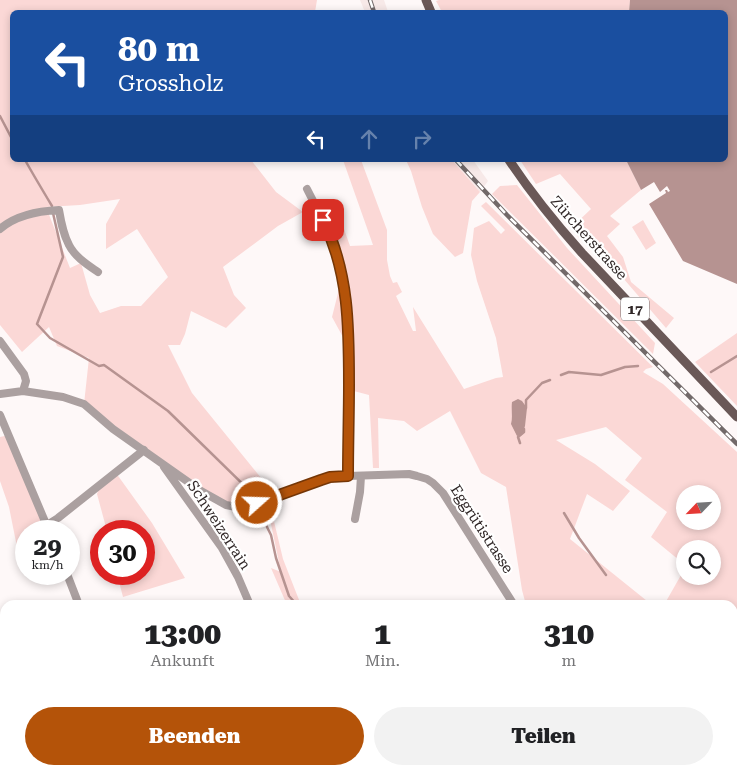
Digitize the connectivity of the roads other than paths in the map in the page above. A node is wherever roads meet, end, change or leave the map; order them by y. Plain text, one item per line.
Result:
1 (510, 162) edge
2 (307, 188) dead end
3 (0, 229) edge
4 (98, 272) dead end
5 (0, 341) edge
6 (23, 391) junction
7 (0, 394) edge
8 (0, 415) edge
9 (737, 417) edge
10 (144, 450) junction
11 (161, 462) junction
12 (348, 476) junction
13 (361, 476) junction
14 (45, 520) edge
15 (56, 520) edge
16 (355, 520) dead end
17 (71, 585) edge
18 (77, 600) edge
19 (248, 600) edge
20 (511, 600) edge

1 - 9 main road, Zürcherstrasse / 17
2 - 12 street
3 - 4 street
5 - 6 street
6 - 7 street, Eggrütistrasse
6 - 10 street, Eggrütistrasse
8 - 14 street
10 - 11 street, Eggrütistrasse
10 - 15 street
11 - 12 street, Eggrütistrasse
11 - 19 street, Schweizerrain
12 - 13 street, Eggrütistrasse
13 - 16 street
13 - 20 street, Eggrütistrasse
17 - 18 street

